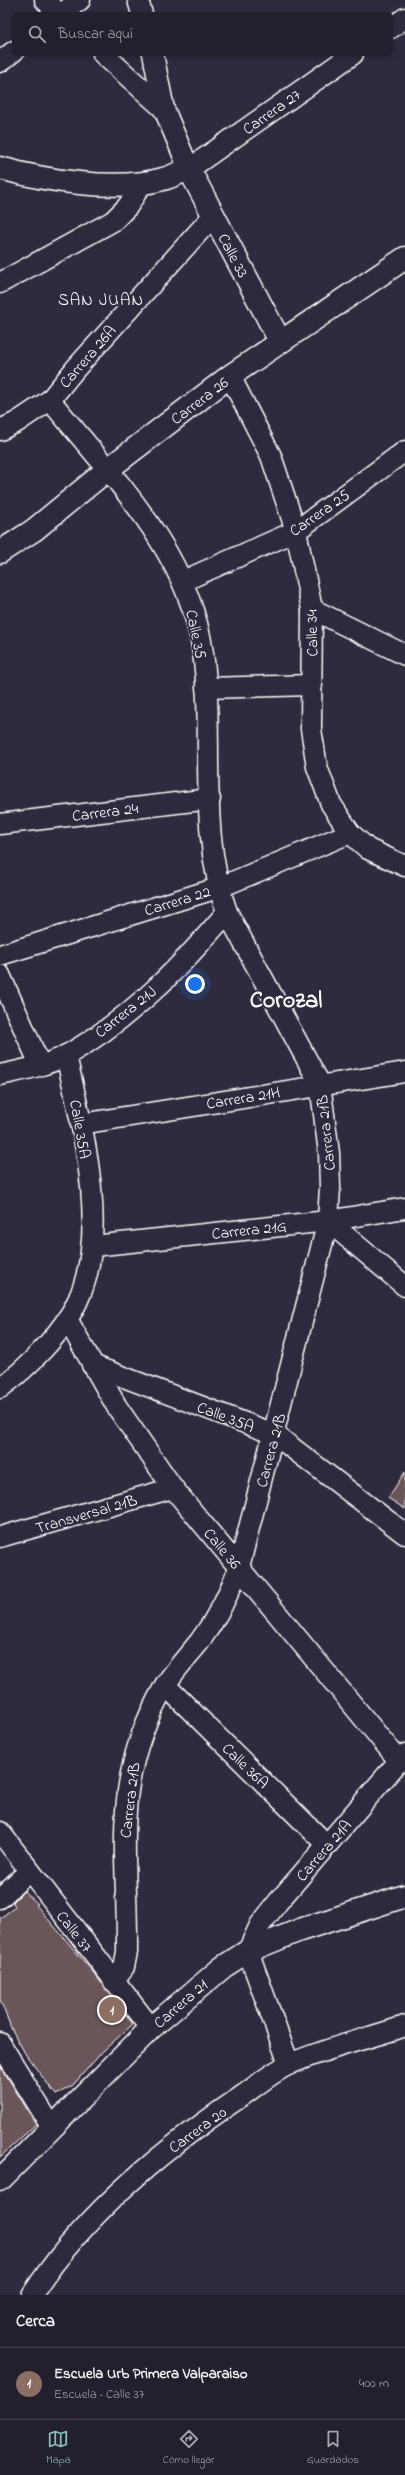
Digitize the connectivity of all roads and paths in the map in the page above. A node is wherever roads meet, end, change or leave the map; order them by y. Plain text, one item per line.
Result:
1 (45, 0) edge
2 (80, 0) edge
3 (138, 0) edge
4 (58, 12) edge
5 (63, 12) edge
6 (141, 12) edge
7 (405, 18) edge
8 (393, 27) edge
9 (12, 53) edge
10 (105, 56) edge
11 (153, 56) edge
12 (350, 56) edge
13 (0, 62) edge
14 (164, 109) junction
15 (0, 168) edge
16 (189, 169) junction
17 (142, 182) junction
18 (213, 216) junction
19 (405, 258) edge
20 (0, 283) edge
21 (280, 341) junction
22 (230, 376) junction
23 (50, 400) junction
24 (0, 430) edge
25 (405, 451) edge
26 (106, 470) junction
27 (296, 531) junction
28 (0, 552) edge
29 (183, 581) junction
30 (312, 609) junction
31 (405, 655) edge
32 (312, 685) junction
33 (206, 688) junction
34 (210, 799) junction
35 (0, 824) edge
36 (350, 833) junction
37 (405, 866) edge
38 (218, 888) junction
39 (227, 912) junction
40 (0, 956) edge
41 (0, 975) edge
42 (66, 1055) junction
43 (40, 1065) junction
44 (405, 1072) edge
45 (0, 1075) edge
46 (320, 1084) junction
47 (81, 1124) junction
48 (405, 1208) edge
49 (328, 1221) junction
50 (92, 1246) junction
51 (405, 1286) edge
52 (67, 1319) junction
53 (92, 1365) junction
54 (0, 1388) edge
55 (274, 1434) junction
56 (173, 1488) junction
57 (405, 1534) edge
58 (0, 1537) edge
59 (239, 1567) junction
60 (165, 1686) junction
61 (402, 1758) edge
62 (0, 1832) edge
63 (327, 1845) junction
64 (29, 1871) junction
65 (405, 1896) edge
66 (0, 1898) edge
67 (248, 1951) junction
68 (113, 1981) junction
69 (405, 2026) edge
70 (151, 2028) junction
71 (0, 2043) edge
72 (289, 2064) junction
73 (52, 2127) junction
74 (0, 2180) edge
75 (32, 2295) edge

1 - 4 street
2 - 5 street
3 - 6 street
7 - 8 street
9 - 13 street
10 - 14 street
11 - 14 street, Calle 33
12 - 16 street, Carrera 27
14 - 16 street, Calle 33
15 - 17 street
16 - 17 street
16 - 18 street, Calle 33
17 - 20 street
18 - 21 street, Calle 33
18 - 23 street, Carrera 26A
19 - 21 street, Carrera 26
21 - 22 street, Carrera 26
22 - 26 street, Carrera 26
22 - 27 street, Calle 34
23 - 24 street, Carrera 26A
23 - 26 street, Calle 35
25 - 27 street, Carrera 25
26 - 28 street, Carrera 26
26 - 29 street, Calle 35
27 - 29 street, Carrera 25
27 - 30 street, Calle 34
29 - 33 street, Calle 35
30 - 31 street
30 - 32 street, Calle 34
32 - 33 street
32 - 36 street, Calle 34
33 - 34 street, Calle 35
34 - 35 street, Carrera 24
34 - 38 street, Calle 35
36 - 37 street, Calle 34
36 - 38 street, Carrera 22
38 - 39 street, Calle 35
38 - 40 street, Carrera 22
39 - 42 street, Carrera 21J
39 - 46 street, Carrera 21B
41 - 43 street
42 - 43 street, Carrera 21J
42 - 47 street, Calle 35A
43 - 45 street, Carrera 21J
44 - 46 street, Carrera 21H
46 - 47 street, Carrera 21H
46 - 49 street, Carrera 21B
47 - 50 street, Calle 35A
48 - 49 street, Carrera 21G
49 - 50 street, Carrera 21G
49 - 51 street
49 - 55 street, Carrera 21B
50 - 52 street, Calle 35A
52 - 53 street, Calle 36
52 - 54 street
53 - 55 street, Calle 35A
53 - 56 street, Calle 36
55 - 57 street, Calle 35A
55 - 59 street, Carrera 21B
56 - 58 street, Transversal 21B
56 - 59 street, Calle 36
59 - 60 street, Carrera 21B
59 - 61 street, Calle 36
60 - 63 street, Calle 36A
60 - 68 street, Carrera 21B
61 - 63 street, Carrera 21A
62 - 64 street, Calle 37
63 - 67 street, Carrera 21A
64 - 66 street
64 - 68 street, Calle 37
65 - 67 street, Carrera 21
67 - 70 street, Carrera 21
67 - 72 street
68 - 70 street, Calle 37
69 - 72 street, Carrera 20
70 - 73 street, Carrera 21
71 - 73 street
72 - 75 street, Carrera 20
73 - 74 street, Carrera 21

